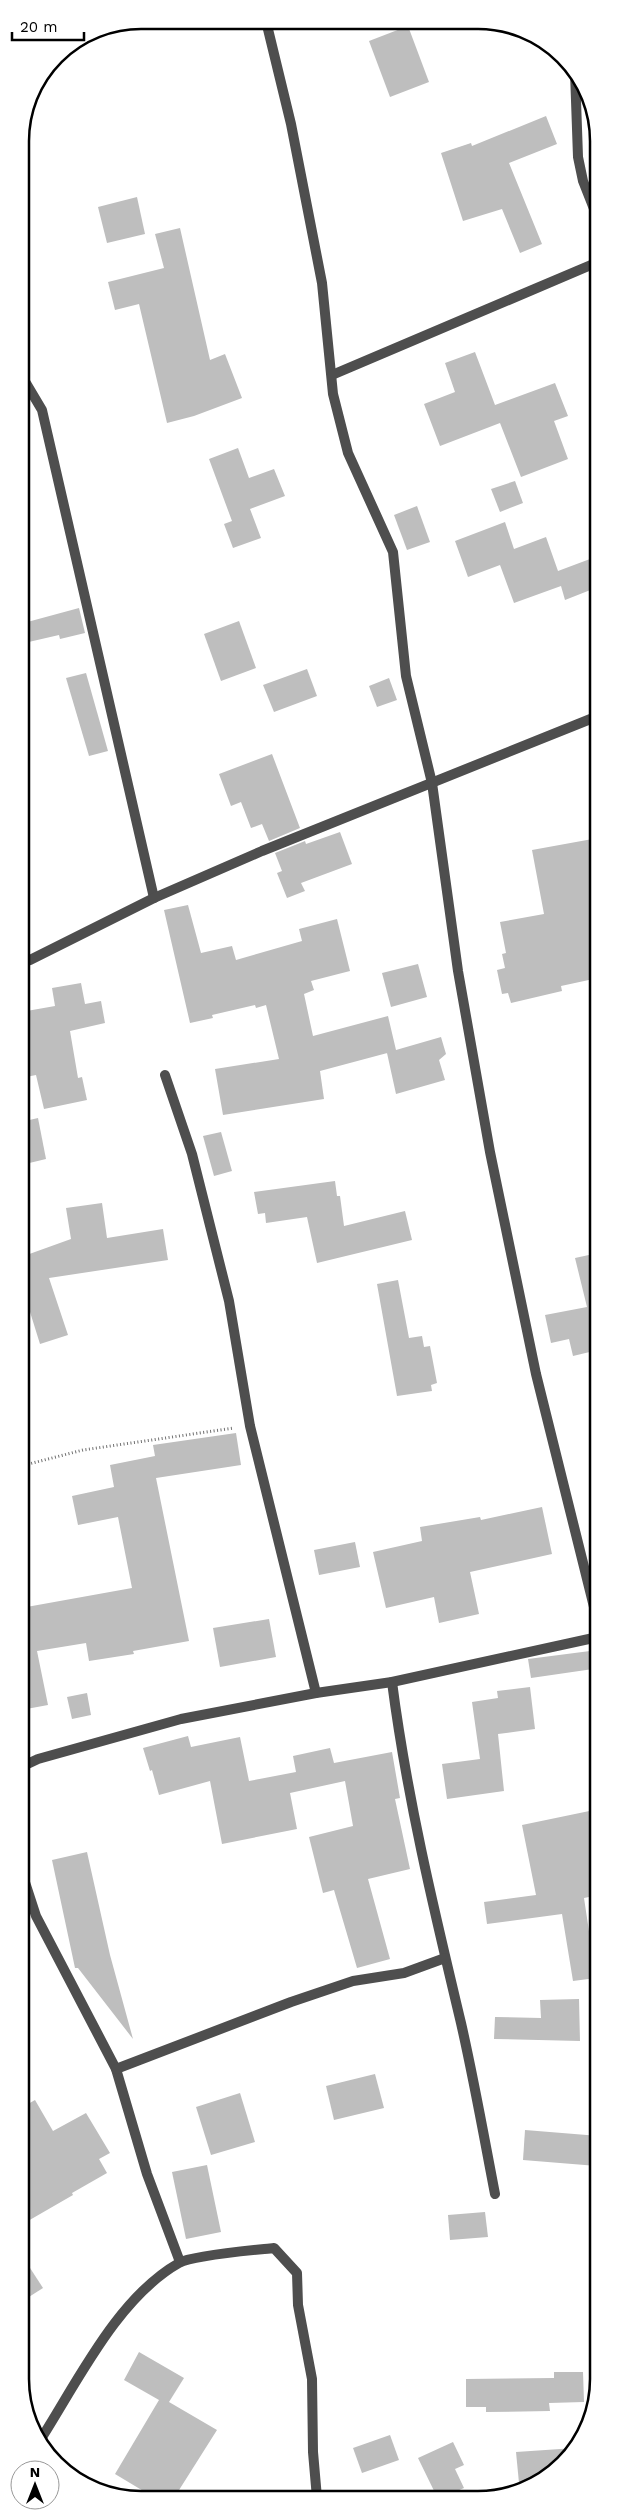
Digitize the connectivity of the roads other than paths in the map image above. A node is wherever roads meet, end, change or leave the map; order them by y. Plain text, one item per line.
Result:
1 (268, 29) edge
2 (575, 86) edge
3 (590, 199) edge
4 (590, 265) edge
5 (332, 375) junction
6 (29, 388) edge
7 (590, 719) edge
8 (432, 783) junction
9 (154, 898) junction
10 (29, 960) edge
11 (165, 1075) dead end
12 (590, 1591) edge
13 (590, 1639) edge
14 (392, 1682) junction
15 (316, 1693) junction
16 (29, 1763) edge
17 (29, 1895) edge
18 (444, 1958) junction
19 (116, 2069) junction
20 (496, 2194) dead end
21 (180, 2262) junction
22 (44, 2435) edge
23 (316, 2491) edge

1 - 5 street
2 - 3 street
4 - 5 street
5 - 8 street
6 - 9 street
7 - 8 street
8 - 9 street
8 - 12 street
9 - 10 street
11 - 15 street
13 - 14 street
14 - 15 street
14 - 18 street
15 - 16 street
17 - 19 street
18 - 19 street
18 - 20 street
19 - 21 street
21 - 22 street
21 - 23 street

